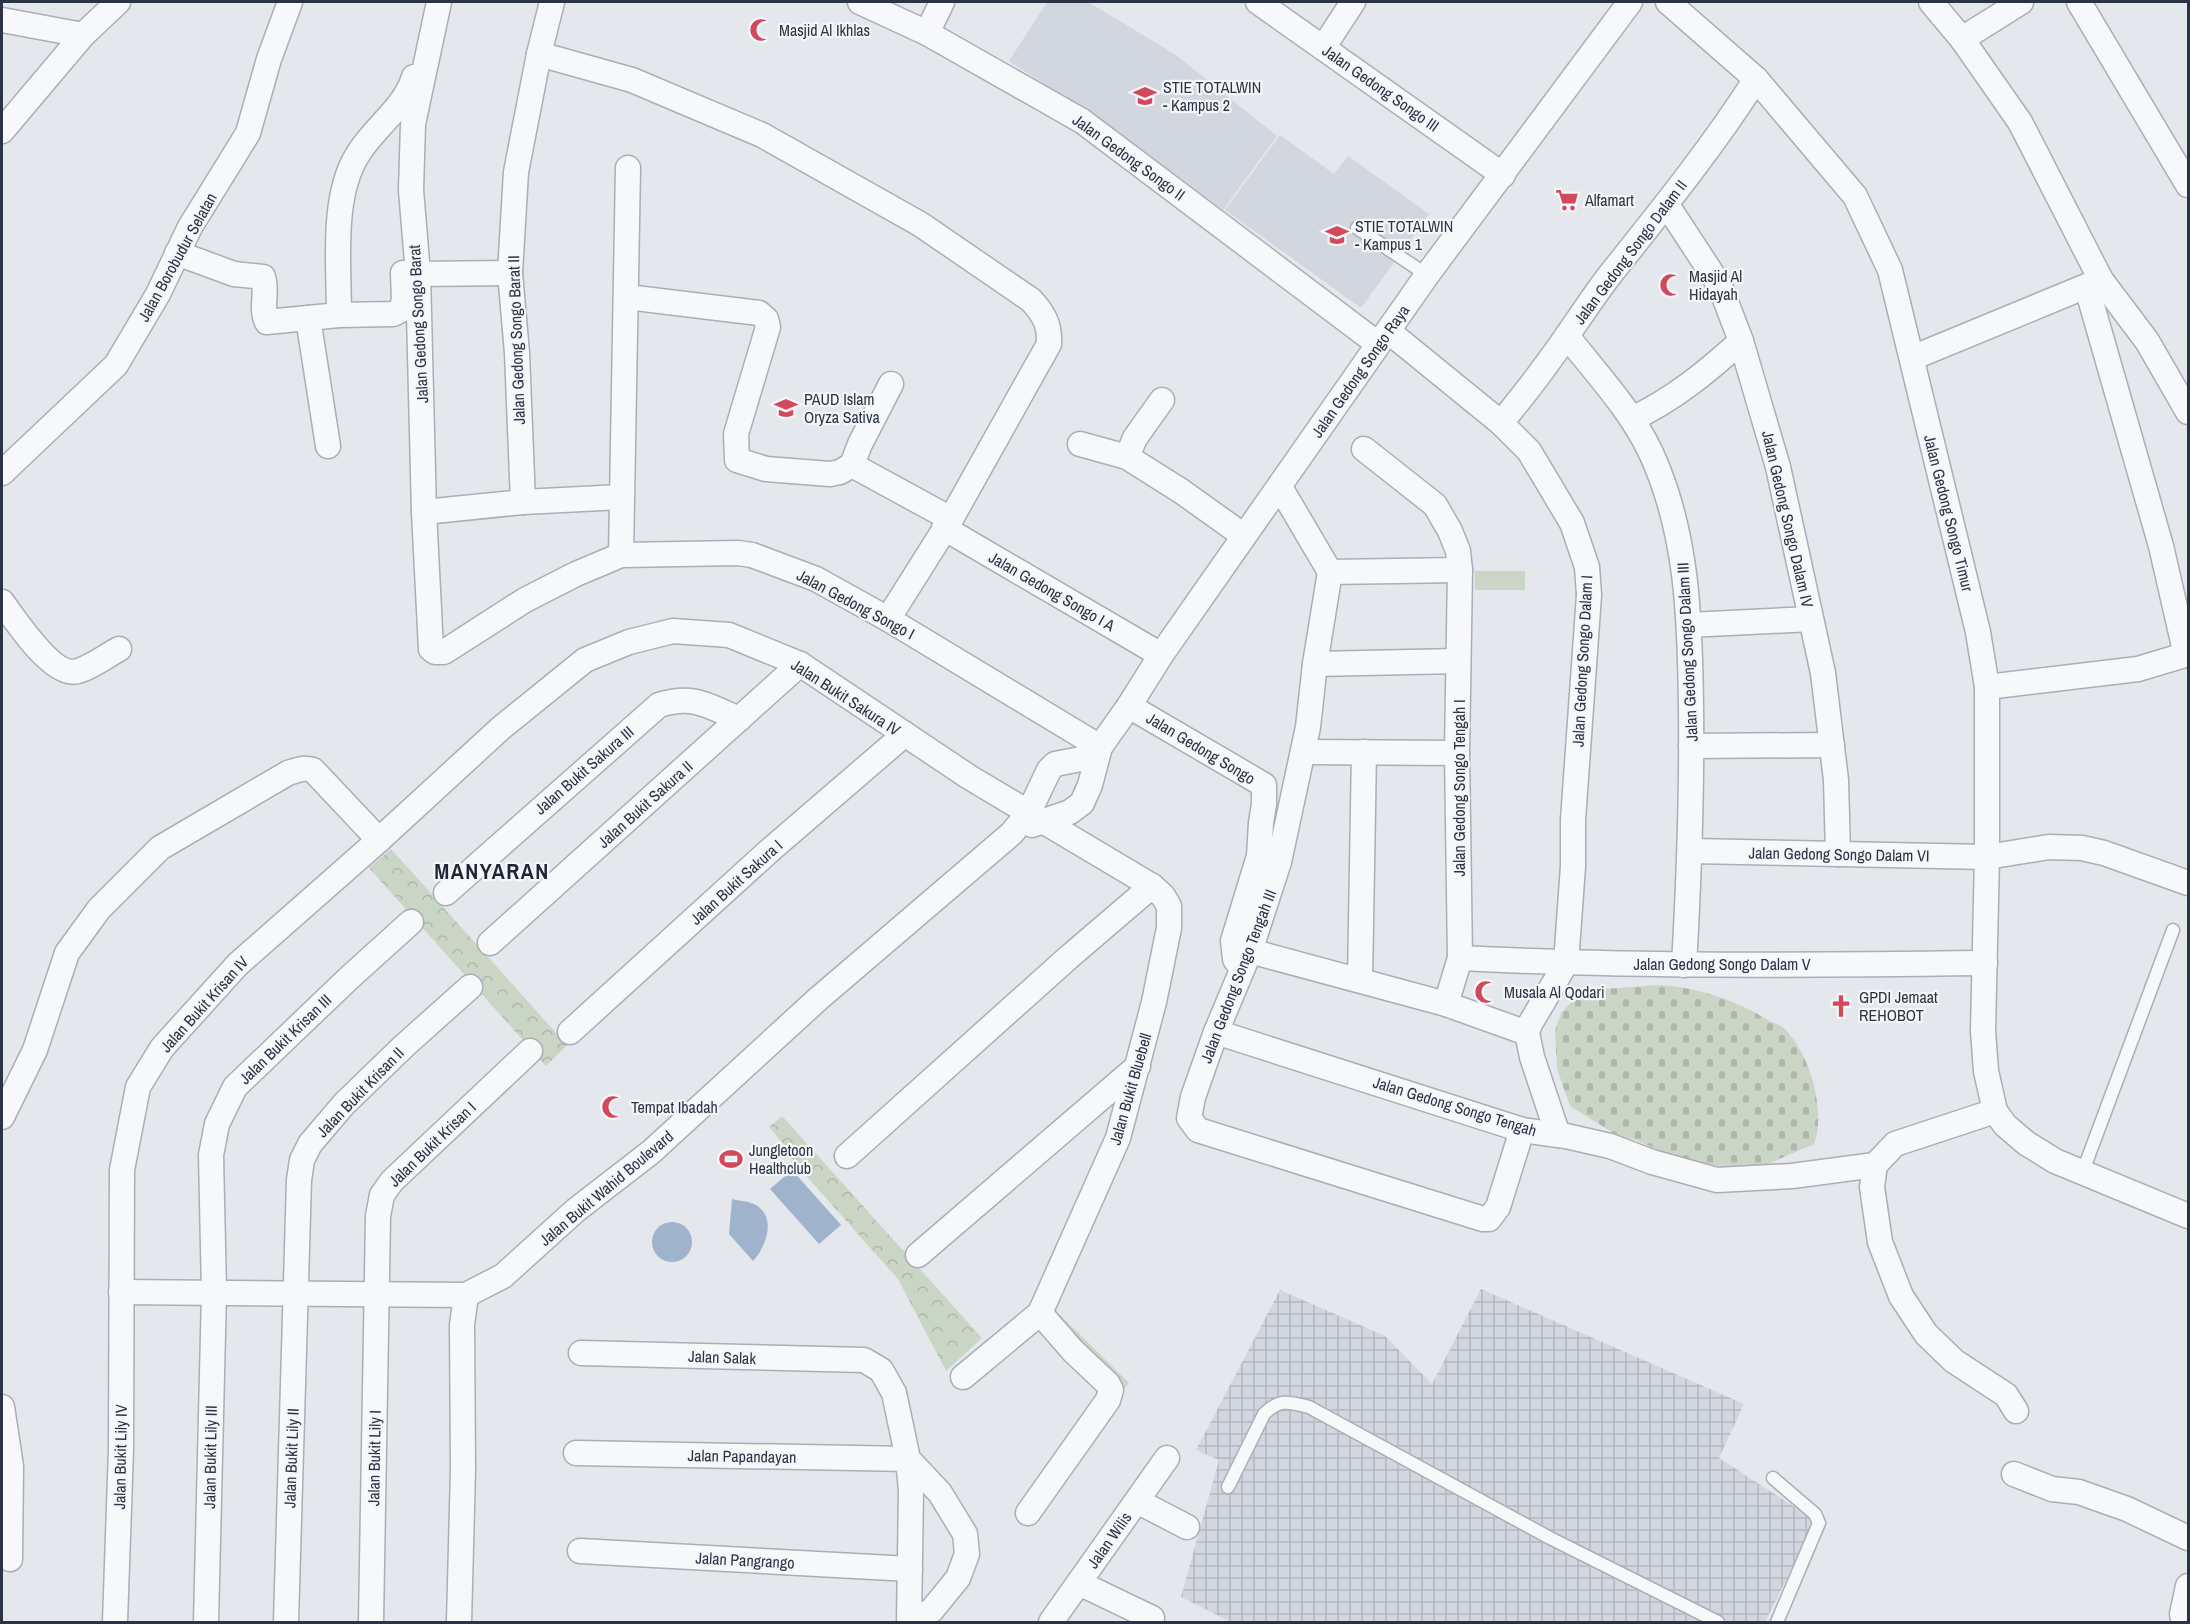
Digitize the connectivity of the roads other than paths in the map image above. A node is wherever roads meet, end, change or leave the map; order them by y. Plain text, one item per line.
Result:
1 (118, 2) edge
2 (290, 2) edge
3 (429, 2) edge
4 (439, 2) edge
5 (552, 2) edge
6 (860, 2) edge
7 (942, 2) edge
8 (1258, 2) edge
9 (1353, 2) edge
10 (1630, 2) edge
11 (1668, 2) edge
12 (1931, 2) edge
13 (2020, 2) edge
14 (2079, 2) edge
15 (2, 20) edge
16 (927, 33) junction
17 (83, 35) junction
18 (1962, 39) junction
19 (1323, 48) junction
20 (539, 54) junction
21 (1756, 79) junction
22 (2, 131) edge
23 (628, 168) dead end
24 (1503, 175) junction
25 (2188, 185) edge
26 (1667, 205) junction
27 (1357, 228) dead end
28 (414, 238) junction
29 (177, 252) junction
30 (510, 273) junction
31 (418, 274) junction
32 (1427, 275) junction
33 (2094, 284) junction
34 (627, 297) junction
35 (339, 315) junction
36 (309, 318) junction
37 (1567, 336) junction
38 (1383, 338) junction
39 (1741, 341) junction
40 (1912, 358) junction
41 (891, 384) dead end
42 (1162, 400) dead end
43 (2188, 412) edge
44 (1632, 419) junction
45 (1501, 423) junction
46 (1080, 444) dead end
47 (327, 446) dead end
48 (1364, 449) dead end
49 (1127, 457) junction
50 (852, 465) junction
51 (2, 473) edge
52 (1280, 487) junction
53 (621, 496) junction
54 (523, 502) junction
55 (424, 513) junction
56 (947, 523) junction
57 (1244, 536) junction
58 (621, 555) junction
59 (1460, 570) junction
60 (1330, 572) junction
61 (2, 602) edge
62 (1811, 618) junction
63 (888, 619) junction
64 (1689, 625) junction
65 (119, 649) dead end
66 (431, 649) joint
67 (2187, 654) edge
68 (1161, 655) junction
69 (1458, 661) junction
70 (801, 664) junction
71 (1315, 664) junction
72 (1988, 687) junction
73 (1129, 706) junction
74 (739, 719) junction
75 (905, 734) junction
76 (1832, 745) junction
77 (1691, 746) junction
78 (1100, 747) junction
79 (1304, 752) junction
80 (1364, 752) junction
81 (1458, 753) junction
82 (1035, 816) junction
83 (379, 840) junction
84 (1691, 851) junction
85 (1838, 854) junction
86 (1987, 857) junction
87 (2188, 883) edge
88 (1152, 886) junction
89 (446, 893) dead end
90 (411, 922) dead end
91 (2173, 930) dead end
92 (490, 943) dead end
93 (1460, 958) junction
94 (1246, 960) junction
95 (1566, 963) junction
96 (1985, 963) junction
97 (1684, 966) junction
98 (1360, 980) junction
99 (470, 987) dead end
100 (1446, 1004) junction
101 (570, 1032) dead end
102 (1216, 1032) junction
103 (1527, 1034) junction
104 (530, 1052) dead end
105 (1138, 1066) junction
106 (1995, 1111) junction
107 (2, 1117) edge
108 (1522, 1130) junction
109 (1558, 1135) junction
110 (847, 1156) dead end
111 (1875, 1165) junction
112 (2083, 1171) junction
113 (2188, 1216) edge
114 (918, 1255) dead end
115 (121, 1292) junction
116 (214, 1292) junction
117 (296, 1293) junction
118 (377, 1294) junction
119 (466, 1295) junction
120 (1040, 1313) junction
121 (581, 1353) dead end
122 (963, 1377) dead end
123 (2, 1407) edge
124 (2016, 1411) dead end
125 (576, 1453) dead end
126 (1167, 1458) dead end
127 (908, 1459) junction
128 (6, 1466) edge
129 (2014, 1474) dead end
130 (1773, 1478) dead end
131 (1228, 1487) dead end
132 (1137, 1501) junction
133 (1028, 1513) dead end
134 (1187, 1527) dead end
135 (2188, 1538) edge
136 (580, 1551) dead end
137 (10, 1559) dead end
138 (910, 1569) junction
139 (1078, 1583) junction
140 (2188, 1586) edge
141 (1152, 1618) dead end
142 (115, 1623) edge
143 (206, 1623) edge
144 (286, 1623) edge
145 (371, 1623) edge
146 (459, 1623) edge
147 (911, 1623) edge
148 (1051, 1623) edge
149 (1718, 1623) edge
150 (1777, 1623) edge
151 (2184, 1623) edge

1 - 17 street
2 - 29 street, Jalan Borobudur Selatan
3 - 35 street
4 - 28 street, Jalan Gedong Songo Barat
5 - 20 street, Jalan Gedong Songo Barat II
6 - 16 street, Jalan Gedong Songo II
7 - 16 street
8 - 19 street, Jalan Gedong Songo III
9 - 19 street
10 - 24 street, Jalan Gedong Songo Raya
11 - 21 street, Jalan Gedong Songo Timur
12 - 18 street
13 - 18 street
14 - 25 street
15 - 17 street
16 - 38 street, Jalan Gedong Songo II
17 - 22 street
18 - 33 street
19 - 24 street, Jalan Gedong Songo III
20 - 30 street, Jalan Gedong Songo Barat II
20 - 56 street
21 - 26 street, Jalan Gedong Songo Dalam II
21 - 40 street, Jalan Gedong Songo Timur
23 - 34 street
24 - 32 street, Jalan Gedong Songo Raya
26 - 37 street, Jalan Gedong Songo Dalam II
26 - 39 street, Jalan Gedong Songo Dalam IV
27 - 32 lane
28 - 31 street, Jalan Gedong Songo Barat
28 - 35 street
29 - 36 street
29 - 51 street, Jalan Borobudur Selatan
30 - 31 street
30 - 54 street, Jalan Gedong Songo Barat II
31 - 55 street, Jalan Gedong Songo Barat
32 - 38 street, Jalan Gedong Songo Raya
33 - 40 street
33 - 43 street
33 - 67 street
34 - 50 street
34 - 53 street
35 - 36 street
36 - 47 street
37 - 44 street, Jalan Gedong Songo Dalam III
37 - 45 street, Jalan Gedong Songo Dalam II
38 - 45 street, Jalan Gedong Songo Dalam I
38 - 52 street, Jalan Gedong Songo Raya
39 - 44 street
39 - 62 street, Jalan Gedong Songo Dalam IV
40 - 72 street, Jalan Gedong Songo Timur
41 - 50 street
42 - 49 street
44 - 64 street, Jalan Gedong Songo Dalam III
45 - 95 street, Jalan Gedong Songo Dalam I
46 - 49 street
48 - 59 street, Jalan Gedong Songo Tengah I
49 - 57 street
50 - 56 street, Jalan Gedong Songo I A
52 - 57 street, Jalan Gedong Songo Raya
52 - 60 street
53 - 54 street
53 - 58 street
54 - 55 street
55 - 66 street, Jalan Gedong Songo Barat
56 - 63 street
56 - 68 street, Jalan Gedong Songo I A
57 - 68 street, Jalan Gedong Songo Raya
58 - 63 street, Jalan Gedong Songo I
58 - 66 street, Jalan Gedong Songo I
59 - 60 street
59 - 69 street, Jalan Gedong Songo Tengah I
60 - 71 street, Jalan Gedong Songo Tengah III
61 - 65 street
62 - 64 street
62 - 76 street, Jalan Gedong Songo Dalam IV
63 - 78 street, Jalan Gedong Songo I
64 - 77 street, Jalan Gedong Songo Dalam III
67 - 72 street
68 - 73 street, Jalan Gedong Songo Raya
69 - 71 street
69 - 81 street, Jalan Gedong Songo Tengah I
70 - 74 street, Jalan Bukit Sakura II
70 - 75 street, Jalan Bukit Sakura IV
70 - 83 street, Jalan Bukit Sakura IV
71 - 79 street, Jalan Gedong Songo Tengah III
72 - 86 street, Jalan Gedong Songo Timur
73 - 78 street, Jalan Gedong Songo Raya
73 - 94 street, Jalan Gedong Songo
74 - 89 street, Jalan Bukit Sakura III
74 - 92 street, Jalan Bukit Sakura II
75 - 82 street, Jalan Bukit Sakura IV
75 - 101 street, Jalan Bukit Sakura I
76 - 77 street
76 - 85 street, Jalan Gedong Songo Dalam IV
77 - 84 street, Jalan Gedong Songo Dalam III
78 - 82 street, Jalan Bukit Wahid Boulevard
78 - 82 street
79 - 80 street
79 - 94 street, Jalan Gedong Songo Tengah III
80 - 81 street
80 - 98 street
81 - 93 street, Jalan Gedong Songo Tengah I
82 - 88 street, Jalan Bukit Bluebell
82 - 119 street, Jalan Bukit Wahid Boulevard
83 - 107 street
83 - 115 street, Jalan Bukit Krisan IV
84 - 85 street, Jalan Gedong Songo Dalam VI
84 - 97 street, Jalan Gedong Songo Dalam III
85 - 86 street, Jalan Gedong Songo Dalam VI
86 - 87 street, Jalan Gedong Songo Dalam VI
86 - 96 street, Jalan Gedong Songo Timur
88 - 105 street, Jalan Bukit Bluebell
88 - 110 street
90 - 116 street, Jalan Bukit Krisan III
91 - 112 lane
93 - 95 street, Jalan Gedong Songo Dalam V
93 - 100 street, Jalan Gedong Songo Tengah I
94 - 98 street
94 - 102 street, Jalan Gedong Songo Tengah III
95 - 97 street, Jalan Gedong Songo Dalam V
95 - 103 street
96 - 97 street, Jalan Gedong Songo Dalam V
96 - 106 street, Jalan Gedong Songo Timur
98 - 100 street
99 - 117 street, Jalan Bukit Krisan II
100 - 103 street
102 - 108 street, Jalan Gedong Songo Tengah
102 - 108 street, Jalan Gedong Songo Tengah III
103 - 109 street
104 - 118 street, Jalan Bukit Krisan I
105 - 114 street
105 - 120 street, Jalan Bukit Bluebell
106 - 111 street
106 - 112 street, Jalan Gedong Songo Timur
108 - 109 street, Jalan Gedong Songo Tengah
109 - 111 street, Jalan Gedong Songo Tengah
111 - 124 street
112 - 113 street, Jalan Gedong Songo Timur
115 - 116 street
115 - 142 street, Jalan Bukit Lily IV
116 - 117 street
116 - 143 street, Jalan Bukit Lily III
117 - 118 street
117 - 144 street, Jalan Bukit Lily II
118 - 119 street
118 - 145 street, Jalan Bukit Lily I
119 - 146 street
120 - 122 street, Jalan Bukit Bluebell
120 - 133 street
121 - 127 street, Jalan Salak
123 - 128 street
125 - 127 street, Jalan Papandayan
126 - 132 street, Jalan Wilis
127 - 138 street
127 - 147 street
128 - 137 street
129 - 135 street
130 - 150 lane
131 - 149 lane
132 - 134 street
132 - 139 street, Jalan Wilis
136 - 138 street, Jalan Pangrango
138 - 147 street
139 - 141 street
139 - 148 street, Jalan Wilis
140 - 151 street

